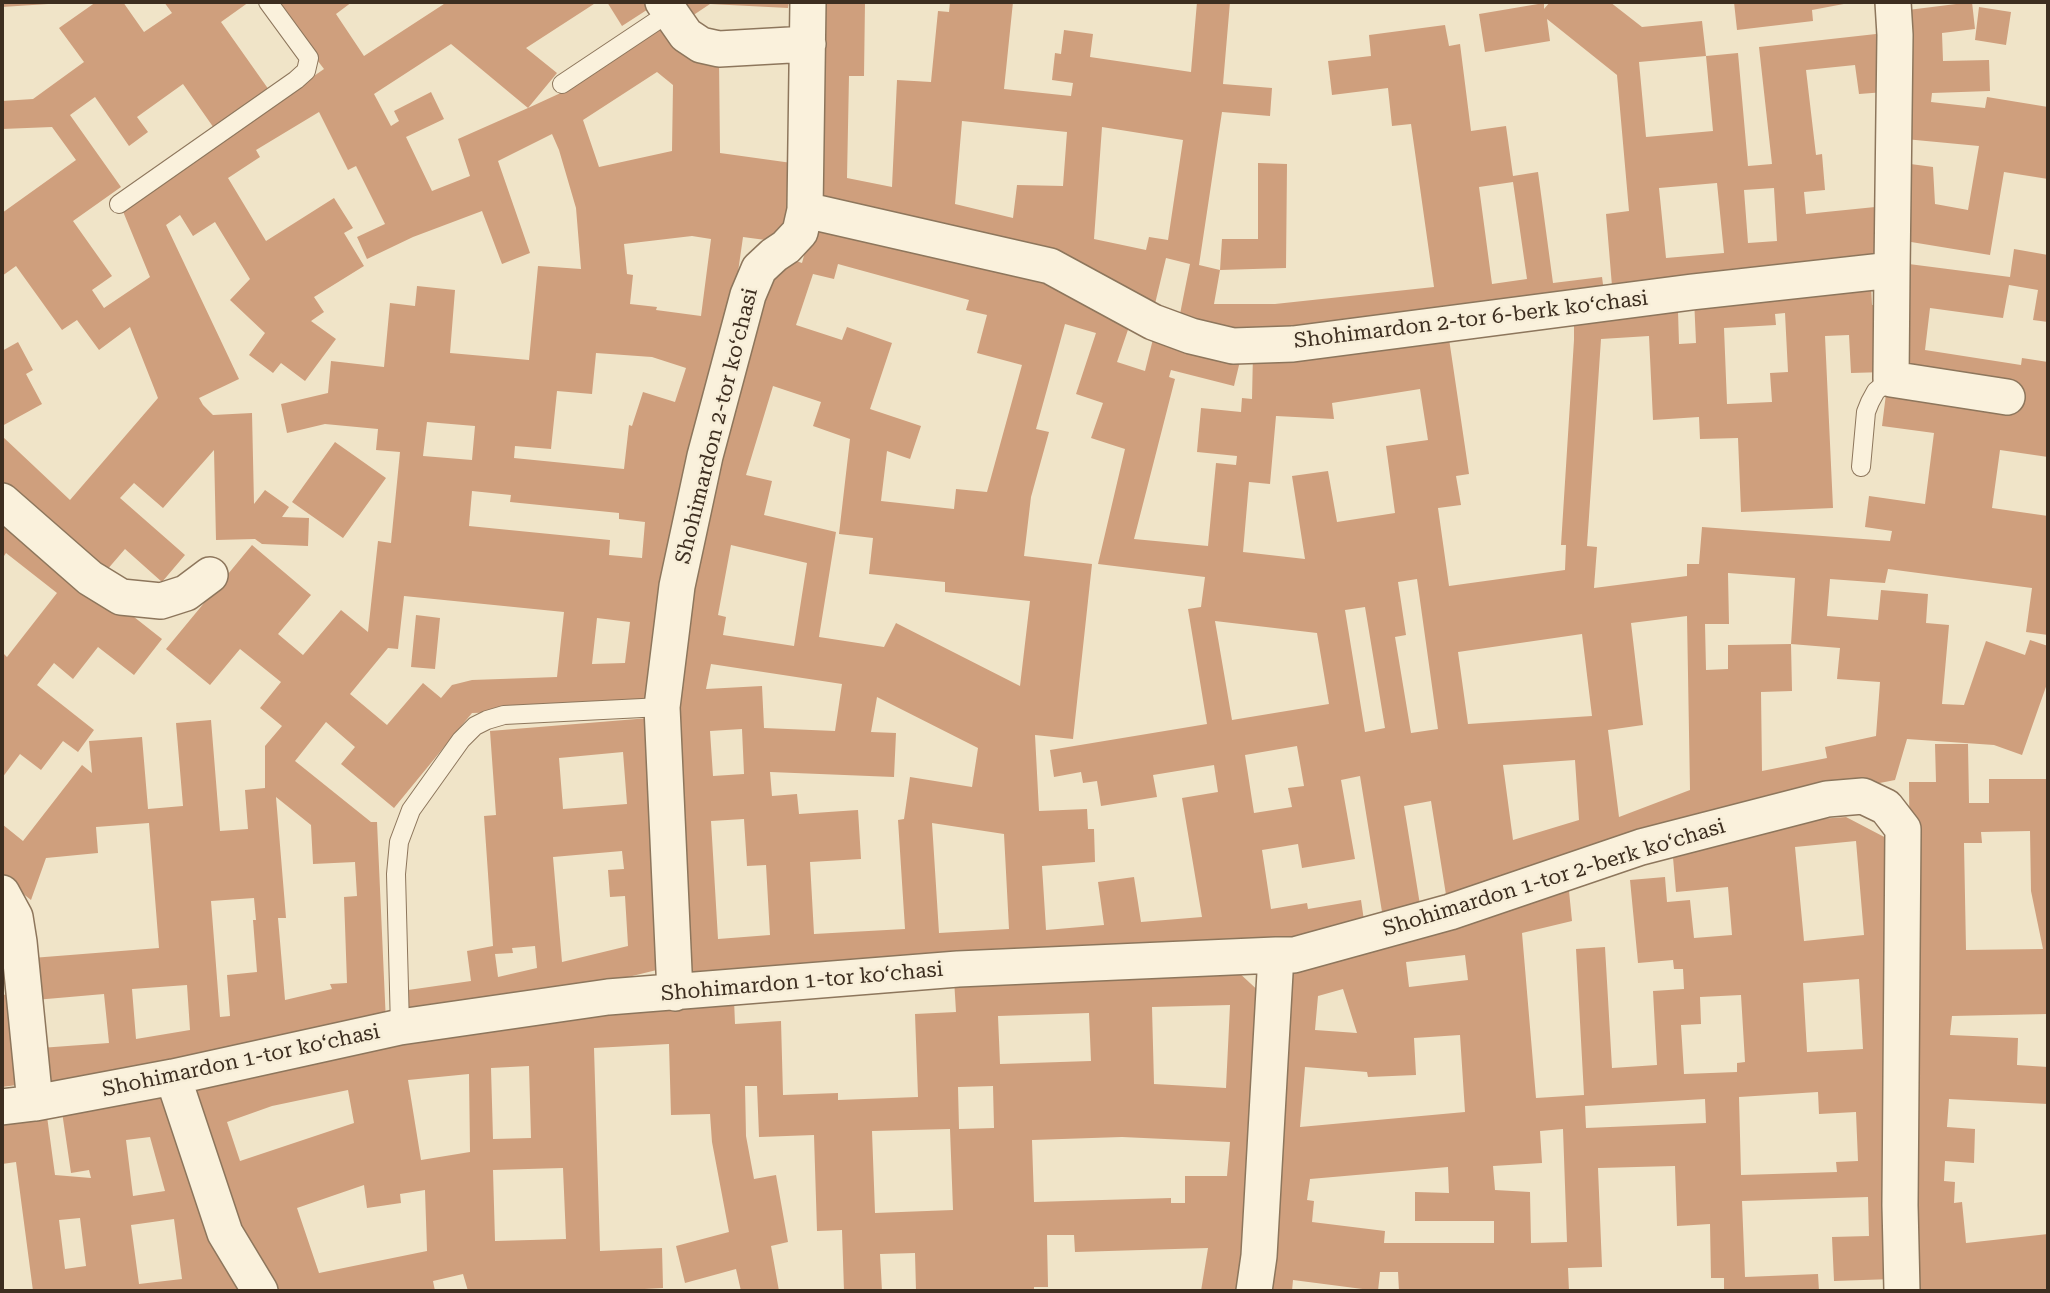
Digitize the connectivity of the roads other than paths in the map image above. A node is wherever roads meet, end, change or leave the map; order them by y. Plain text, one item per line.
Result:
1 (268, 2) edge
2 (808, 2) edge
3 (1892, 2) edge
4 (667, 7) edge
5 (808, 44) junction
6 (562, 84) dead end
7 (119, 204) dead end
8 (804, 210) junction
9 (1892, 270) junction
10 (1891, 379) junction
11 (2007, 397) dead end
12 (1861, 467) dead end
13 (2, 501) edge
14 (210, 575) dead end
15 (662, 708) junction
16 (2, 893) edge
17 (1276, 955) junction
18 (675, 993) junction
19 (400, 1027) junction
20 (173, 1077) junction
21 (19, 1105) edge
22 (260, 1291) edge
23 (1254, 1291) edge
24 (1902, 1291) edge

1 - 7 lane
2 - 5 street, Shohimardon 2-tor koʻchasi
3 - 9 street
4 - 5 street
4 - 6 lane
5 - 8 street, Shohimardon 2-tor koʻchasi
8 - 9 street, Shohimardon 2-tor 6-berk koʻchasi
8 - 15 street, Shohimardon 2-tor koʻchasi
9 - 10 street
10 - 11 street
10 - 12 lane
13 - 14 street
15 - 18 street, Shohimardon 2-tor koʻchasi
15 - 19 lane
16 - 21 street
17 - 18 street, Shohimardon 1-tor koʻchasi
17 - 23 street
17 - 24 street, Shohimardon 1-tor 2-berk koʻchasi
18 - 19 street, Shohimardon 1-tor koʻchasi
19 - 20 street, Shohimardon 1-tor koʻchasi
20 - 21 street, Shohimardon 1-tor koʻchasi
20 - 22 street

